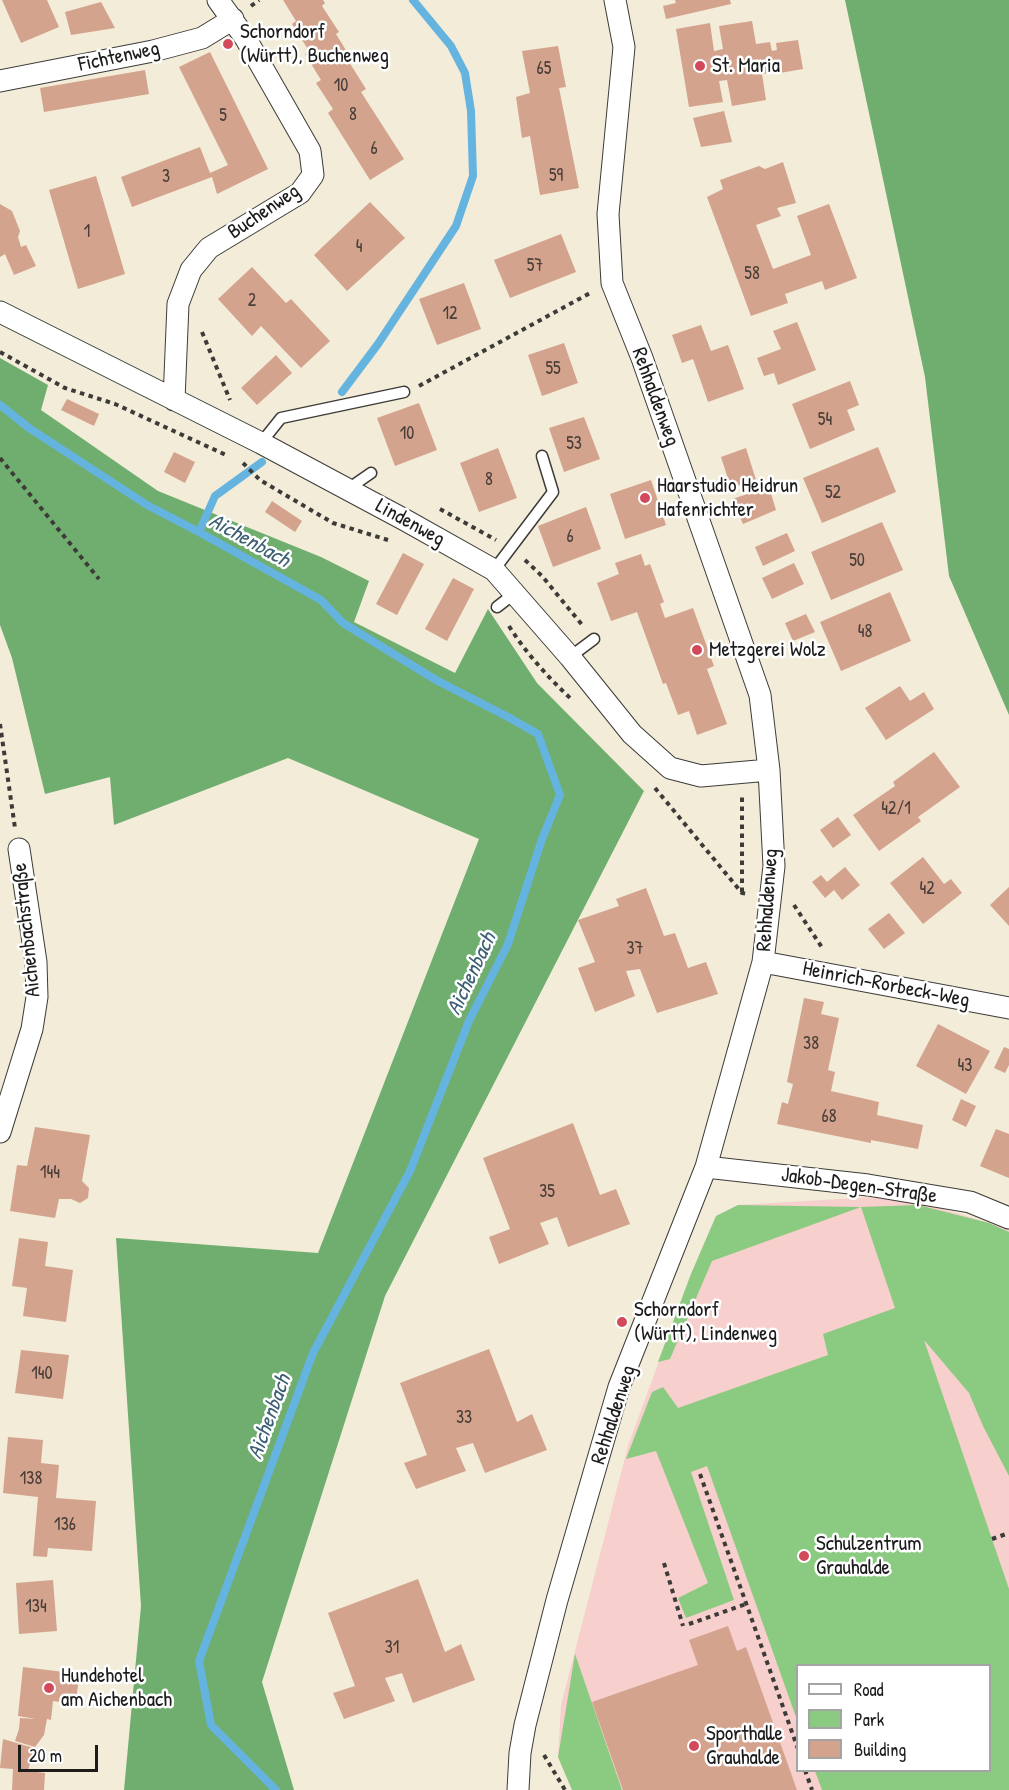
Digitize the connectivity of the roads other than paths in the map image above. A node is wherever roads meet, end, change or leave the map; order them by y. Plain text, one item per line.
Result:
1 (218, 0) edge
2 (615, 0) edge
3 (233, 19) junction
4 (0, 81) edge
5 (0, 312) edge
6 (404, 392) road end
7 (174, 400) junction
8 (261, 443) junction
9 (542, 456) dead end
10 (370, 473) dead end
11 (348, 489) junction
12 (494, 570) junction
13 (515, 593) junction
14 (497, 607) road end
15 (594, 639) dead end
16 (570, 657) junction
17 (769, 770) junction
18 (19, 849) road end
19 (763, 962) junction
20 (1009, 1008) edge
21 (0, 1132) edge
22 (706, 1167) junction
23 (1009, 1218) edge
24 (518, 1790) edge

1 - 3 street, Buchenweg
2 - 17 street, Rehhaldenweg
3 - 4 street, Fichtenweg
3 - 7 street, Buchenweg
5 - 7 street, Lindenweg
6 - 8 lane
7 - 8 street, Lindenweg
8 - 11 street, Lindenweg
9 - 12 lane
10 - 11 lane
11 - 12 street, Lindenweg
12 - 13 street, Lindenweg
13 - 14 lane
13 - 16 street, Lindenweg
15 - 16 lane
16 - 17 street, Lindenweg
17 - 19 street, Rehhaldenweg
18 - 21 street, Aichenbachstraße
19 - 20 street, Heinrich-Rorbeck-Weg
19 - 22 street, Rehhaldenweg
22 - 23 street, Jakob-Degen-Straße
22 - 24 street, Rehhaldenweg

